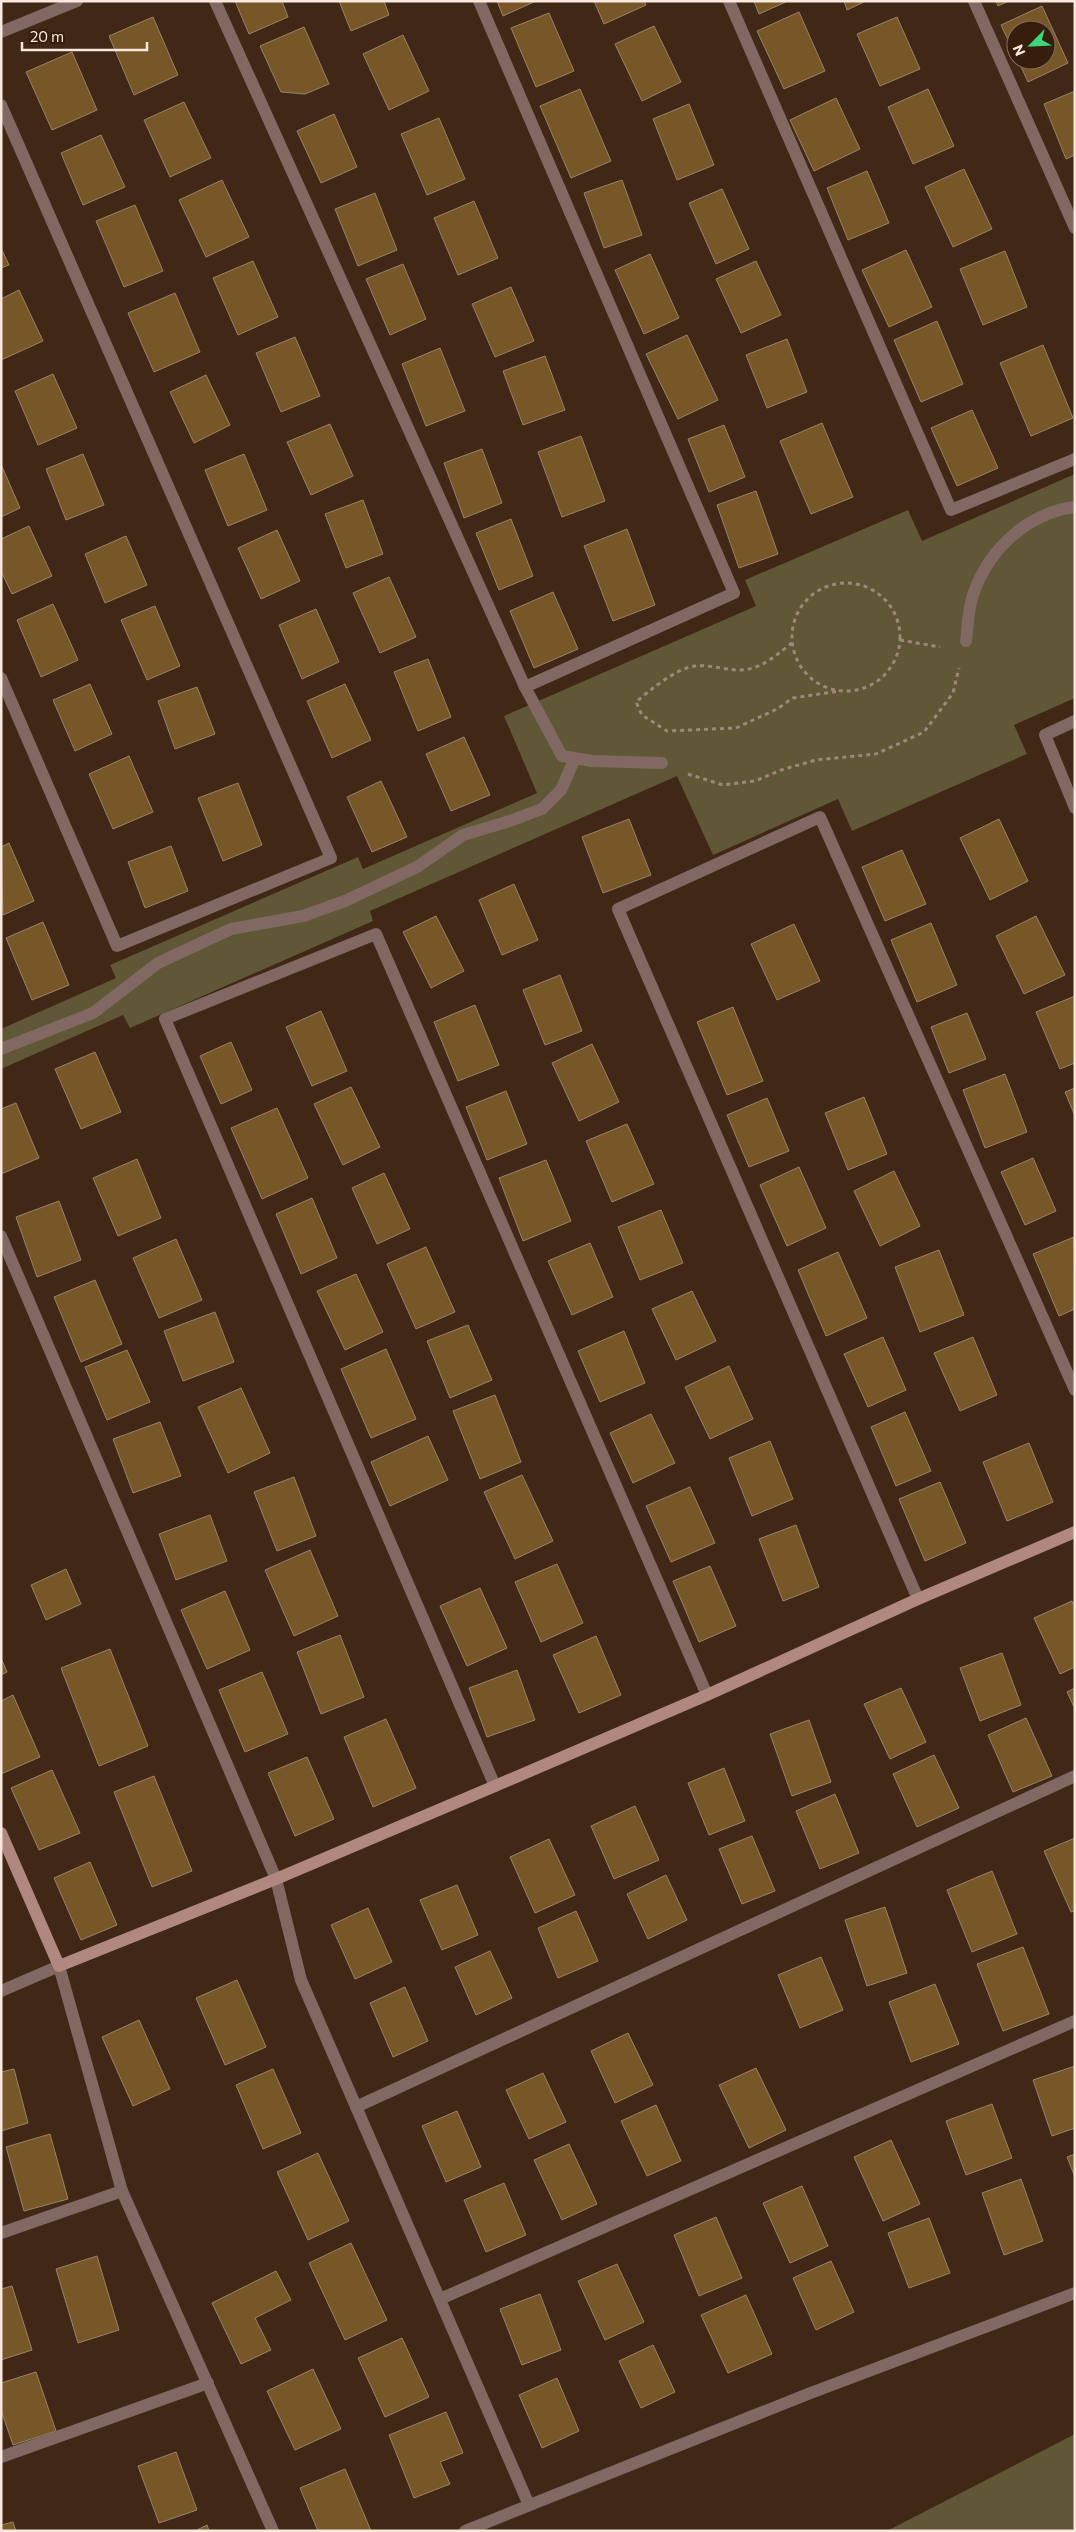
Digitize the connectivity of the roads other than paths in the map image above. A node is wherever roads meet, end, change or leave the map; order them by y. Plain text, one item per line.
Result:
1 (78, 1) edge
2 (215, 1) edge
3 (479, 1) edge
4 (729, 1) edge
5 (974, 1) edge
6 (1, 32) edge
7 (1, 105) edge
8 (1075, 228) edge
9 (1075, 459) edge
10 (1075, 507) edge
11 (964, 646) road end
12 (1, 678) edge
13 (525, 687) junction
14 (1075, 721) edge
15 (575, 758) junction
16 (662, 763) road end
17 (1075, 808) edge
18 (1, 1048) edge
19 (1, 1236) edge
20 (1075, 1390) edge
21 (1075, 1532) edge
22 (918, 1599) junction
23 (707, 1695) junction
24 (1075, 1776) edge
25 (495, 1786) junction
26 (1, 1832) edge
27 (276, 1879) junction
28 (59, 1966) junction
29 (1, 1992) edge
30 (1075, 2021) edge
31 (356, 2107) junction
32 (122, 2192) junction
33 (1, 2233) edge
34 (1075, 2293) edge
35 (440, 2299) junction
36 (208, 2383) junction
37 (1, 2457) edge
38 (530, 2506) junction
39 (273, 2531) edge
40 (465, 2531) edge

1 - 6 street
2 - 13 street
3 - 13 street
4 - 9 street
5 - 8 street
7 - 12 street
10 - 11 street
13 - 15 street
14 - 17 street
15 - 16 street
15 - 18 street
19 - 27 street
20 - 22 street
21 - 22 street
22 - 23 street
23 - 25 street
23 - 25 street
24 - 31 street
25 - 27 street
26 - 28 street
27 - 28 street
27 - 31 street
28 - 29 street
28 - 32 street
30 - 35 street
31 - 35 street
32 - 33 street
32 - 36 street
34 - 38 street
35 - 38 street
36 - 37 street
36 - 39 street
38 - 40 street

